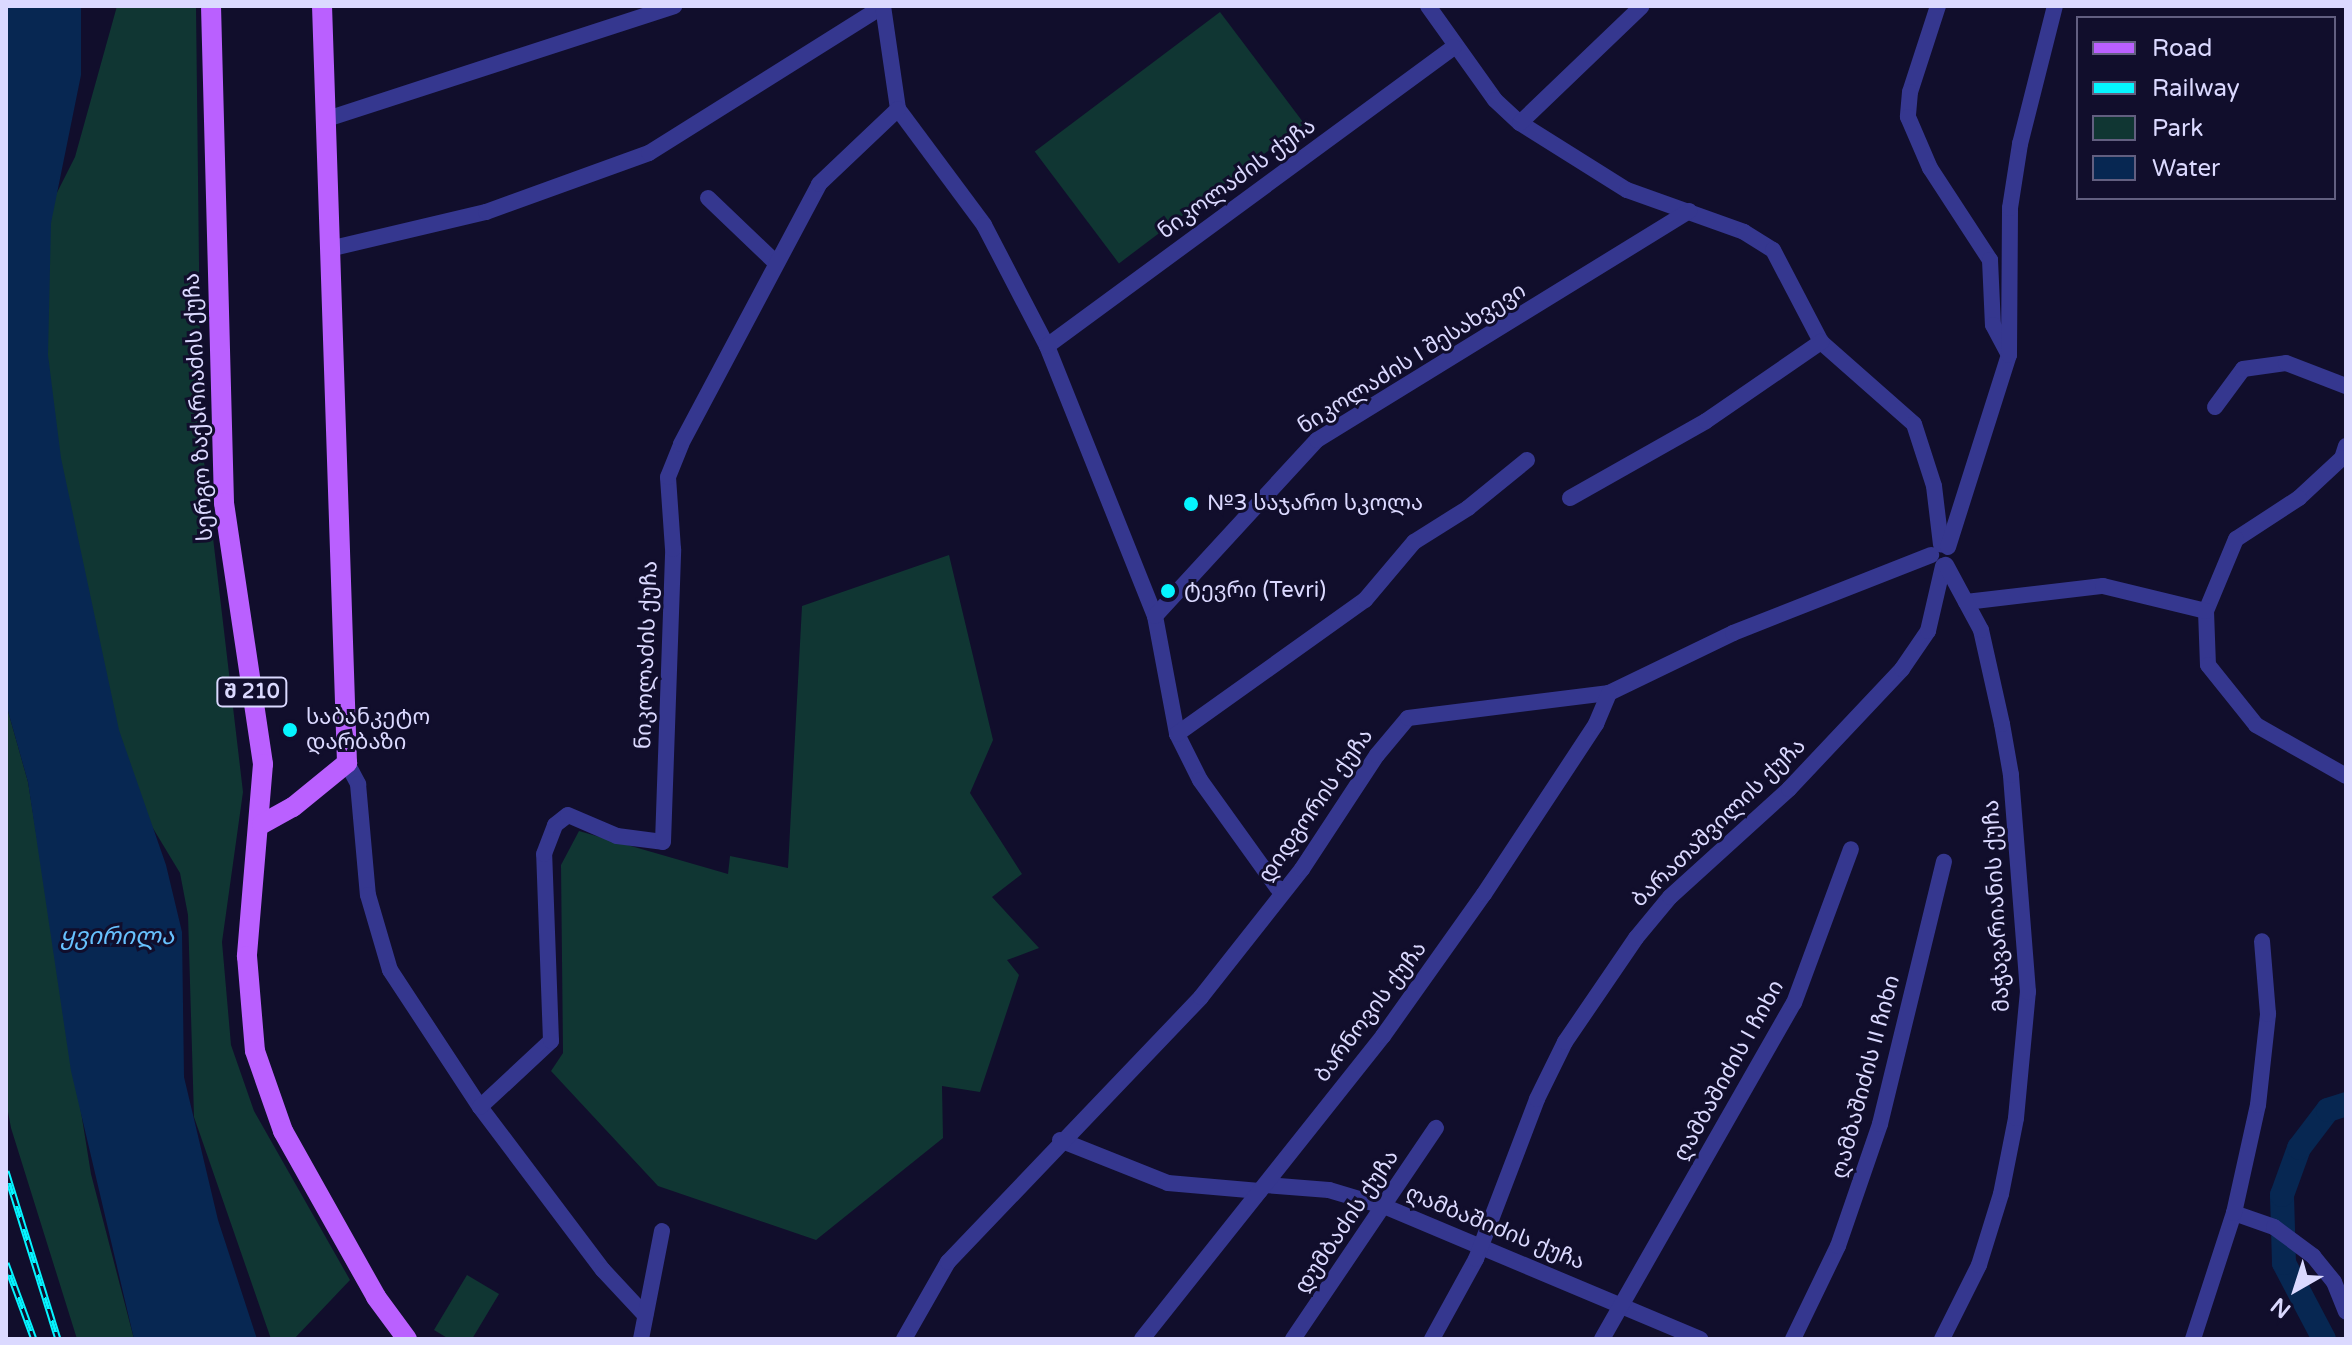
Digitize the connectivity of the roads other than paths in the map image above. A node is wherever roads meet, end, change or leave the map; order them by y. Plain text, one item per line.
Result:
1 (211, 6) edge
2 (322, 6) edge
3 (674, 6) edge
4 (883, 6) edge
5 (1428, 6) edge
6 (1938, 6) edge
7 (2055, 6) edge
8 (1641, 7) edge
9 (1454, 47) junction
10 (898, 109) junction
11 (330, 118) junction
12 (1520, 123) junction
13 (708, 198) dead end
14 (1689, 211) junction
15 (329, 249) junction
16 (775, 262) junction
17 (1821, 342) junction
18 (1047, 346) junction
19 (2009, 355) junction
20 (2346, 386) edge
21 (2215, 407) dead end
22 (2346, 446) edge
23 (1527, 460) dead end
24 (1570, 498) dead end
25 (1942, 556) junction
26 (1966, 602) junction
27 (2206, 611) junction
28 (1155, 616) junction
29 (1609, 693) junction
30 (1177, 734) junction
31 (347, 763) junction
32 (2346, 776) edge
33 (262, 824) junction
34 (1851, 849) dead end
35 (1944, 862) dead end
36 (1282, 894) junction
37 (2262, 941) dead end
38 (480, 1107) junction
39 (1436, 1128) dead end
40 (1060, 1140) junction
41 (1263, 1188) junction
42 (1386, 1207) junction
43 (2234, 1213) junction
44 (662, 1231) dead end
45 (1482, 1246) junction
46 (1623, 1304) junction
47 (2346, 1312) edge
48 (645, 1315) junction
49 (407, 1339) edge
50 (641, 1339) edge
51 (904, 1339) edge
52 (1142, 1339) edge
53 (1293, 1339) edge
54 (1432, 1339) edge
55 (1602, 1339) edge
56 (1700, 1339) edge
57 (1793, 1339) edge
58 (1942, 1339) edge
59 (2193, 1339) edge

1 - 33 main road, სერგო ზაქარიაძის ქუჩა / შ 210
2 - 11 main road
3 - 11 street
4 - 10 street
4 - 15 street
5 - 9 street
6 - 19 street
7 - 19 street, ბარათაშვილის ქუჩა
8 - 12 street
9 - 12 street
9 - 18 street, ნიკოლაძის ქუჩა
10 - 16 street, ნიკოლაძის ქუჩა
10 - 18 street
11 - 15 main road
12 - 14 street
13 - 16 street
14 - 17 street
14 - 28 street, ნიკოლაძის I შესახვევი
15 - 31 main road
16 - 38 street, ნიკოლაძის ქუჩა
17 - 24 street
17 - 25 street
18 - 28 street
19 - 25 street, ბარათაშვილის ქუჩა
20 - 21 street
22 - 27 street
23 - 30 street
25 - 26 street, მაჭავარიანის ქუჩა
25 - 29 street, დიდგორის ქუჩა
25 - 45 street, ბარათაშვილის ქუჩა
26 - 27 street
26 - 58 street, მაჭავარიანის ქუჩა
27 - 32 street
28 - 30 street
29 - 36 street, დიდგორის ქუჩა
29 - 41 street, ბარნოვის ქუჩა
30 - 36 street
31 - 33 main road
31 - 38 street
33 - 49 main road, სერგო ზაქარიაძის ქუჩა / შ 210
34 - 46 street, ღამბაშიძის I ჩიხი
35 - 57 street, ღამბაშიძის II ჩიხი
36 - 40 street, დიდგორის ქუჩა
37 - 43 street
38 - 48 street
39 - 42 street, დუმბაძის ქუჩა
40 - 41 street, ღამბაშიძის ქუჩა
40 - 51 street, დიდგორის ქუჩა
41 - 42 street, ღამბაშიძის ქუჩა
41 - 52 street, ბარნოვის ქუჩა
42 - 45 street, ღამბაშიძის ქუჩა
42 - 53 street, დუმბაძის ქუჩა
43 - 47 street
43 - 59 street
44 - 48 street
45 - 46 street, ღამბაშიძის ქუჩა
45 - 54 street, ბარათაშვილის ქუჩა
46 - 55 street, ღამბაშიძის I ჩიხი
46 - 56 street, ღამბაშიძის ქუჩა
48 - 50 street

